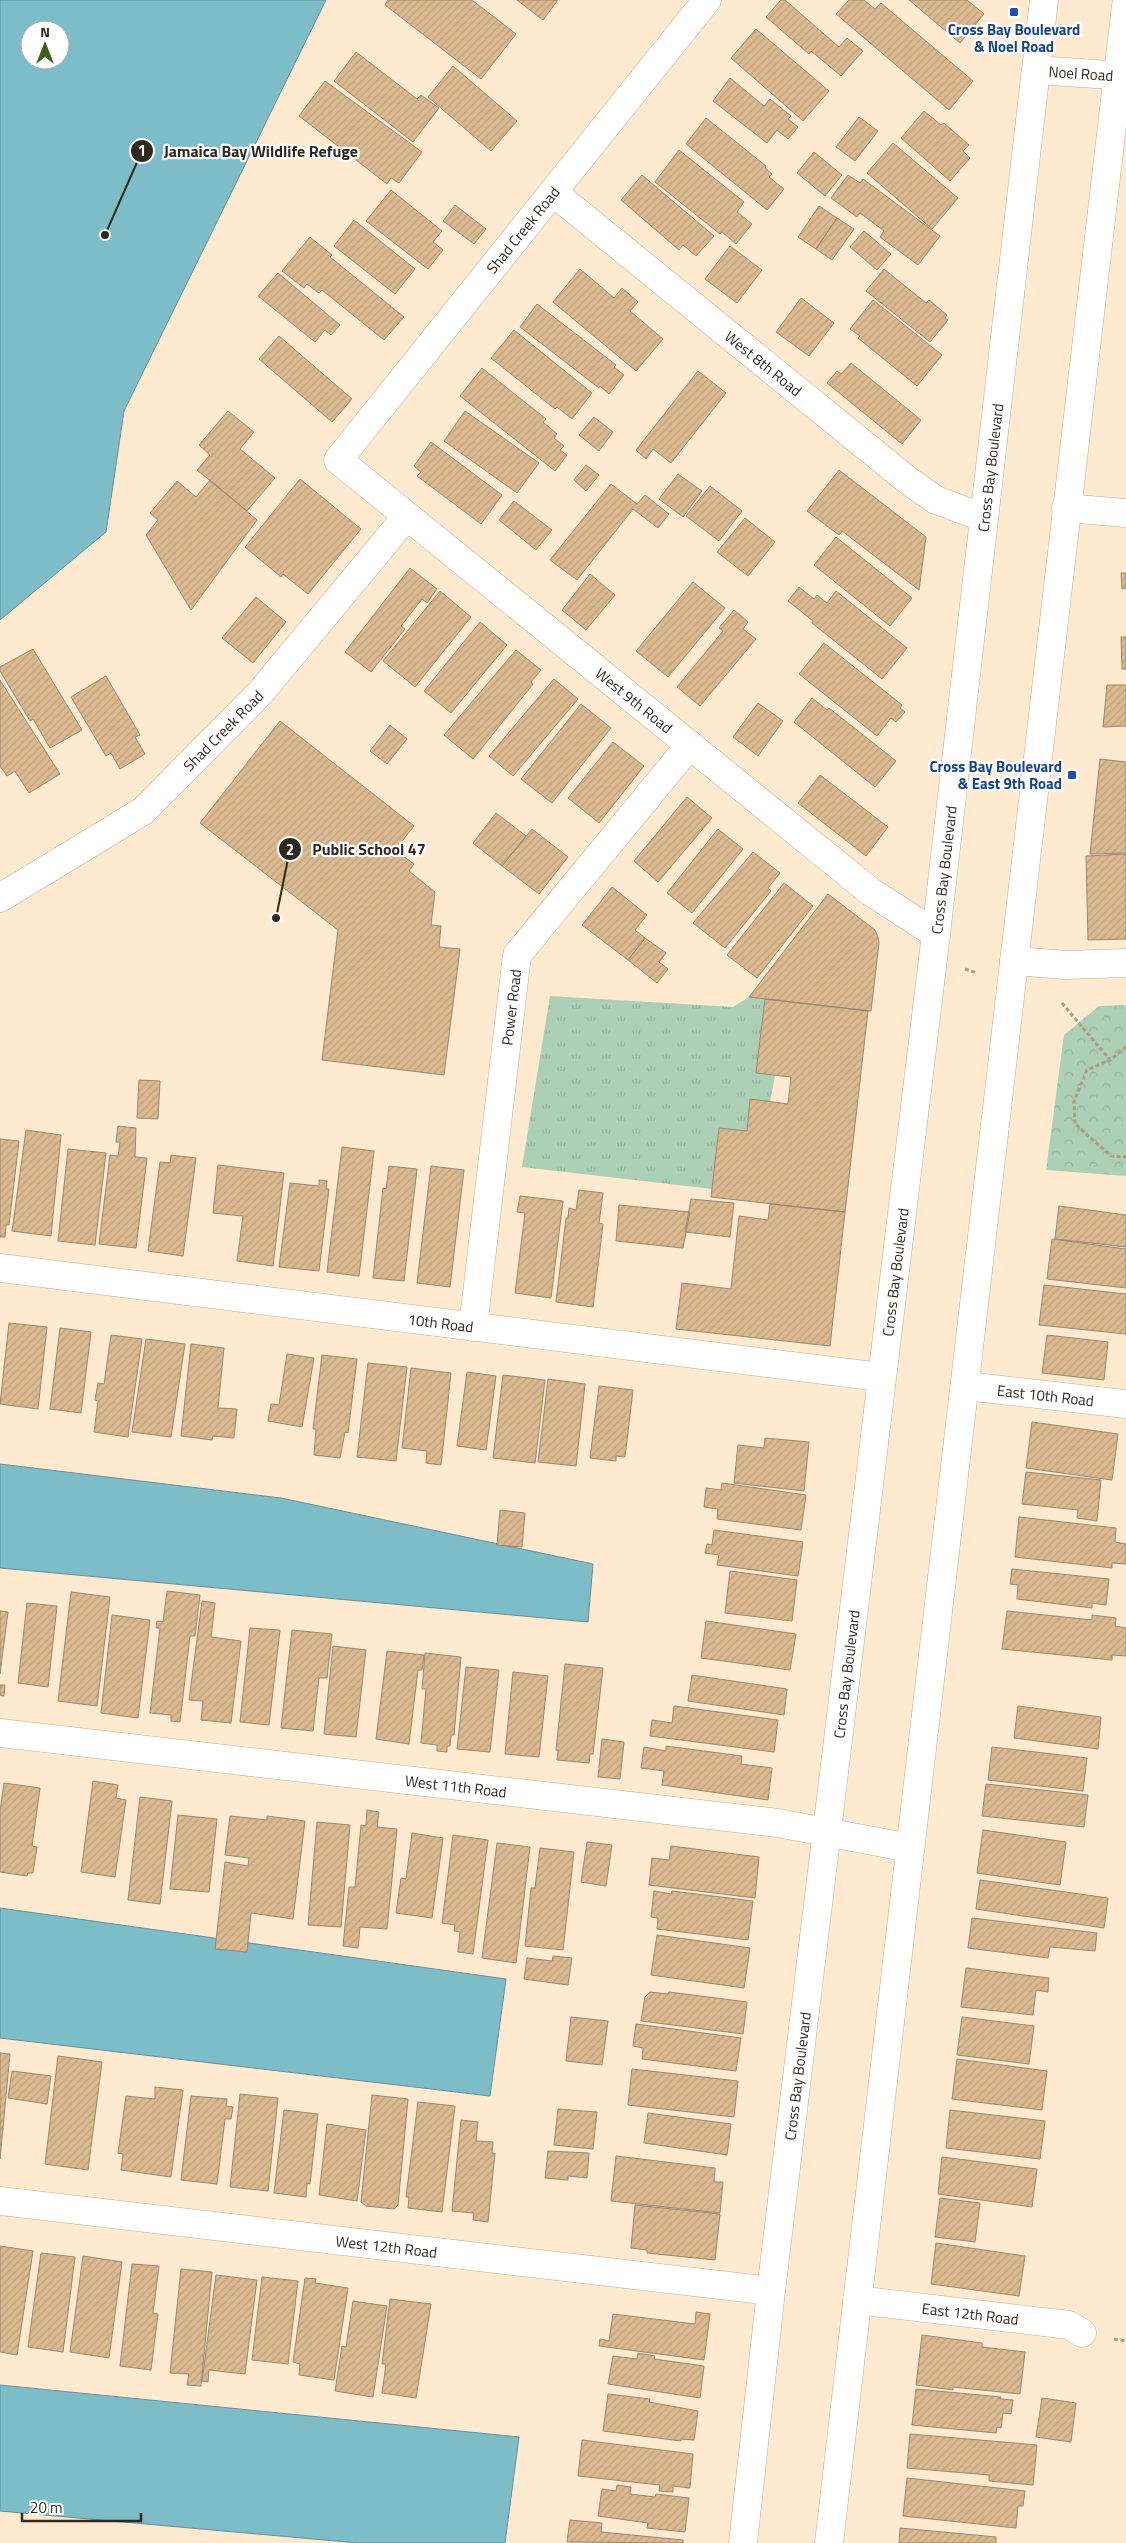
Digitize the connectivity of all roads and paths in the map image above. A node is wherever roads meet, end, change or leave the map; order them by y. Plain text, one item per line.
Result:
1 (707, 0) edge
2 (1044, 0) edge
3 (1126, 6) edge
4 (1036, 70) junction
5 (1122, 76) edge
6 (554, 192) junction
7 (338, 460) joint
8 (1066, 508) junction
9 (1126, 512) edge
10 (407, 516) junction
11 (984, 518) junction
12 (690, 745) junction
13 (0, 898) edge
14 (936, 934) junction
15 (1014, 961) junction
16 (1126, 963) edge
17 (965, 969) dead end
18 (977, 973) dead end
19 (1062, 1003) dead end
20 (1126, 1047) edge
21 (1110, 1060) junction
22 (1126, 1157) edge
23 (0, 1268) edge
24 (473, 1327) junction
25 (881, 1377) junction
26 (966, 1386) junction
27 (1126, 1404) edge
28 (0, 1733) edge
29 (828, 1832) junction
30 (910, 1848) junction
31 (0, 2201) edge
32 (771, 2291) junction
33 (857, 2300) junction
34 (1082, 2333) dead end
35 (743, 2543) edge
36 (828, 2543) edge

1 - 6 street, Shad Creek Road
2 - 4 street, Cross Bay Boulevard
3 - 5 street
4 - 5 street, Noel Road
4 - 11 street, Cross Bay Boulevard
5 - 8 street
6 - 7 street, Shad Creek Road
6 - 11 street, West 8th Road
7 - 10 street, West 9th Road
8 - 9 street
8 - 15 street
10 - 12 street, West 9th Road
10 - 13 street, Shad Creek Road
11 - 14 street, Cross Bay Boulevard
12 - 14 street, West 9th Road
12 - 24 street, Power Road
14 - 25 street, Cross Bay Boulevard
15 - 16 street
15 - 26 street
17 - 18 path
19 - 21 path
20 - 21 path
21 - 22 path
23 - 24 street, 10th Road
24 - 25 street, 10th Road
25 - 29 street, Cross Bay Boulevard
26 - 27 street, East 10th Road
26 - 30 street
28 - 29 street, West 11th Road
29 - 30 street, West 11th Road
29 - 32 street, Cross Bay Boulevard
30 - 33 street
31 - 32 street, West 12th Road
32 - 35 street, Cross Bay Boulevard
33 - 34 street, East 12th Road
33 - 36 street

